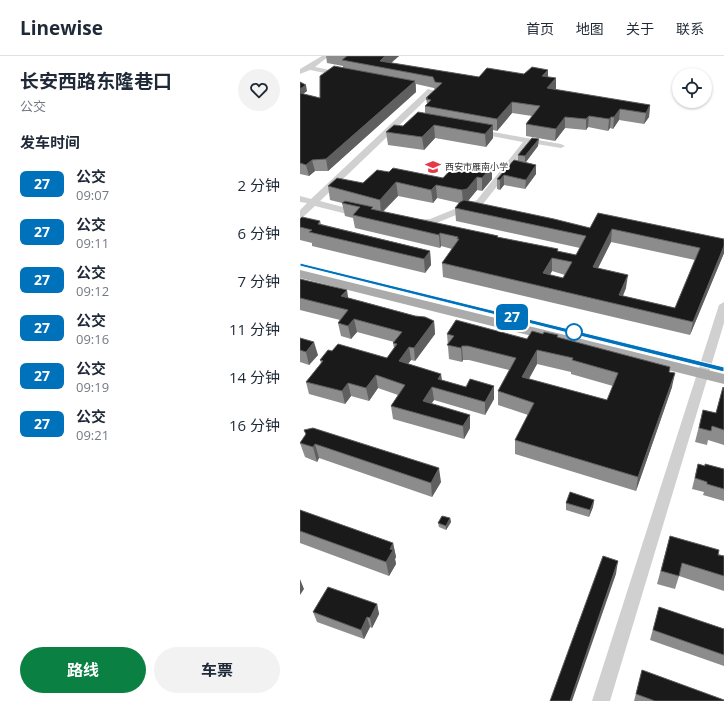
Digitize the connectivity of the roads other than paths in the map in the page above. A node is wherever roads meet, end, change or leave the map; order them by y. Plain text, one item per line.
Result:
1 (326, 56) edge
2 (309, 68) junction
3 (300, 72) edge
4 (349, 76) edge
5 (428, 91) dead end
6 (467, 129) edge
7 (529, 140) junction
8 (561, 146) dead end
9 (300, 200) edge
10 (313, 202) junction
11 (300, 215) edge
12 (369, 216) edge
13 (408, 222) edge
14 (300, 265) edge
15 (300, 274) edge
16 (724, 304) edge
17 (703, 369) junction
18 (724, 369) edge
19 (724, 379) edge
20 (601, 701) edge

1 - 2 street
2 - 3 street
2 - 4 street
5 - 10 street
6 - 7 street
7 - 8 street
7 - 13 street
9 - 10 street
10 - 11 street
10 - 12 street
14 - 17 main road
15 - 17 main road
16 - 17 street
17 - 18 main road
17 - 19 main road
17 - 20 street

